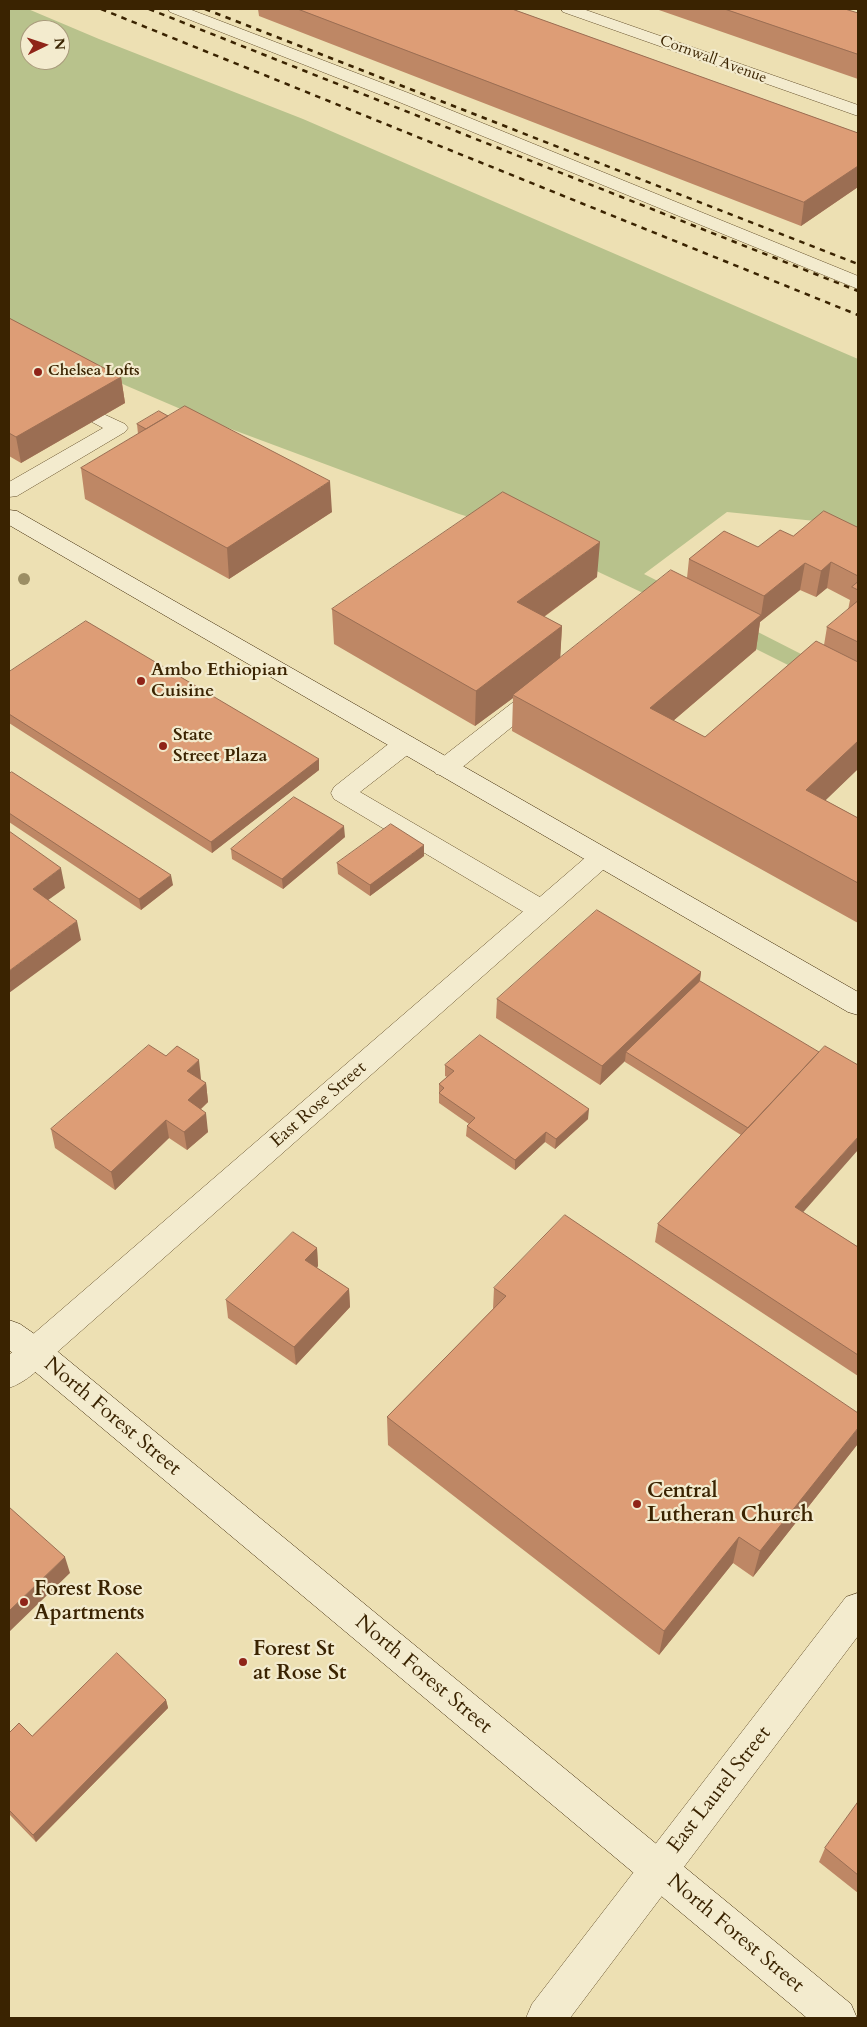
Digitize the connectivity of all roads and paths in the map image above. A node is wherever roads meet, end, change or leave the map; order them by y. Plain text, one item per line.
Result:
1 (176, 9) edge
2 (569, 9) edge
3 (858, 112) edge
4 (858, 283) edge
5 (99, 418) edge
6 (9, 491) edge
7 (9, 516) edge
8 (561, 676) edge
9 (405, 744) junction
10 (445, 768) junction
11 (602, 857) junction
12 (541, 910) junction
13 (858, 1005) edge
14 (22, 1343) edge
15 (9, 1374) edge
16 (858, 1609) edge
17 (659, 1870) junction
18 (546, 2018) edge
19 (837, 2018) edge

1 - 4 main road
2 - 3 main road, Cornwall Avenue
5 - 6 main road
7 - 9 main road
8 - 10 main road
9 - 10 main road
9 - 12 main road
10 - 11 main road
11 - 12 main road, East Rose Street
11 - 13 main road
12 - 14 main road, East Rose Street
14 - 15 main road, East Rose Street
14 - 17 main road, North Forest Street
16 - 17 main road, East Laurel Street
17 - 18 main road, East Laurel Street
17 - 19 main road, North Forest Street

